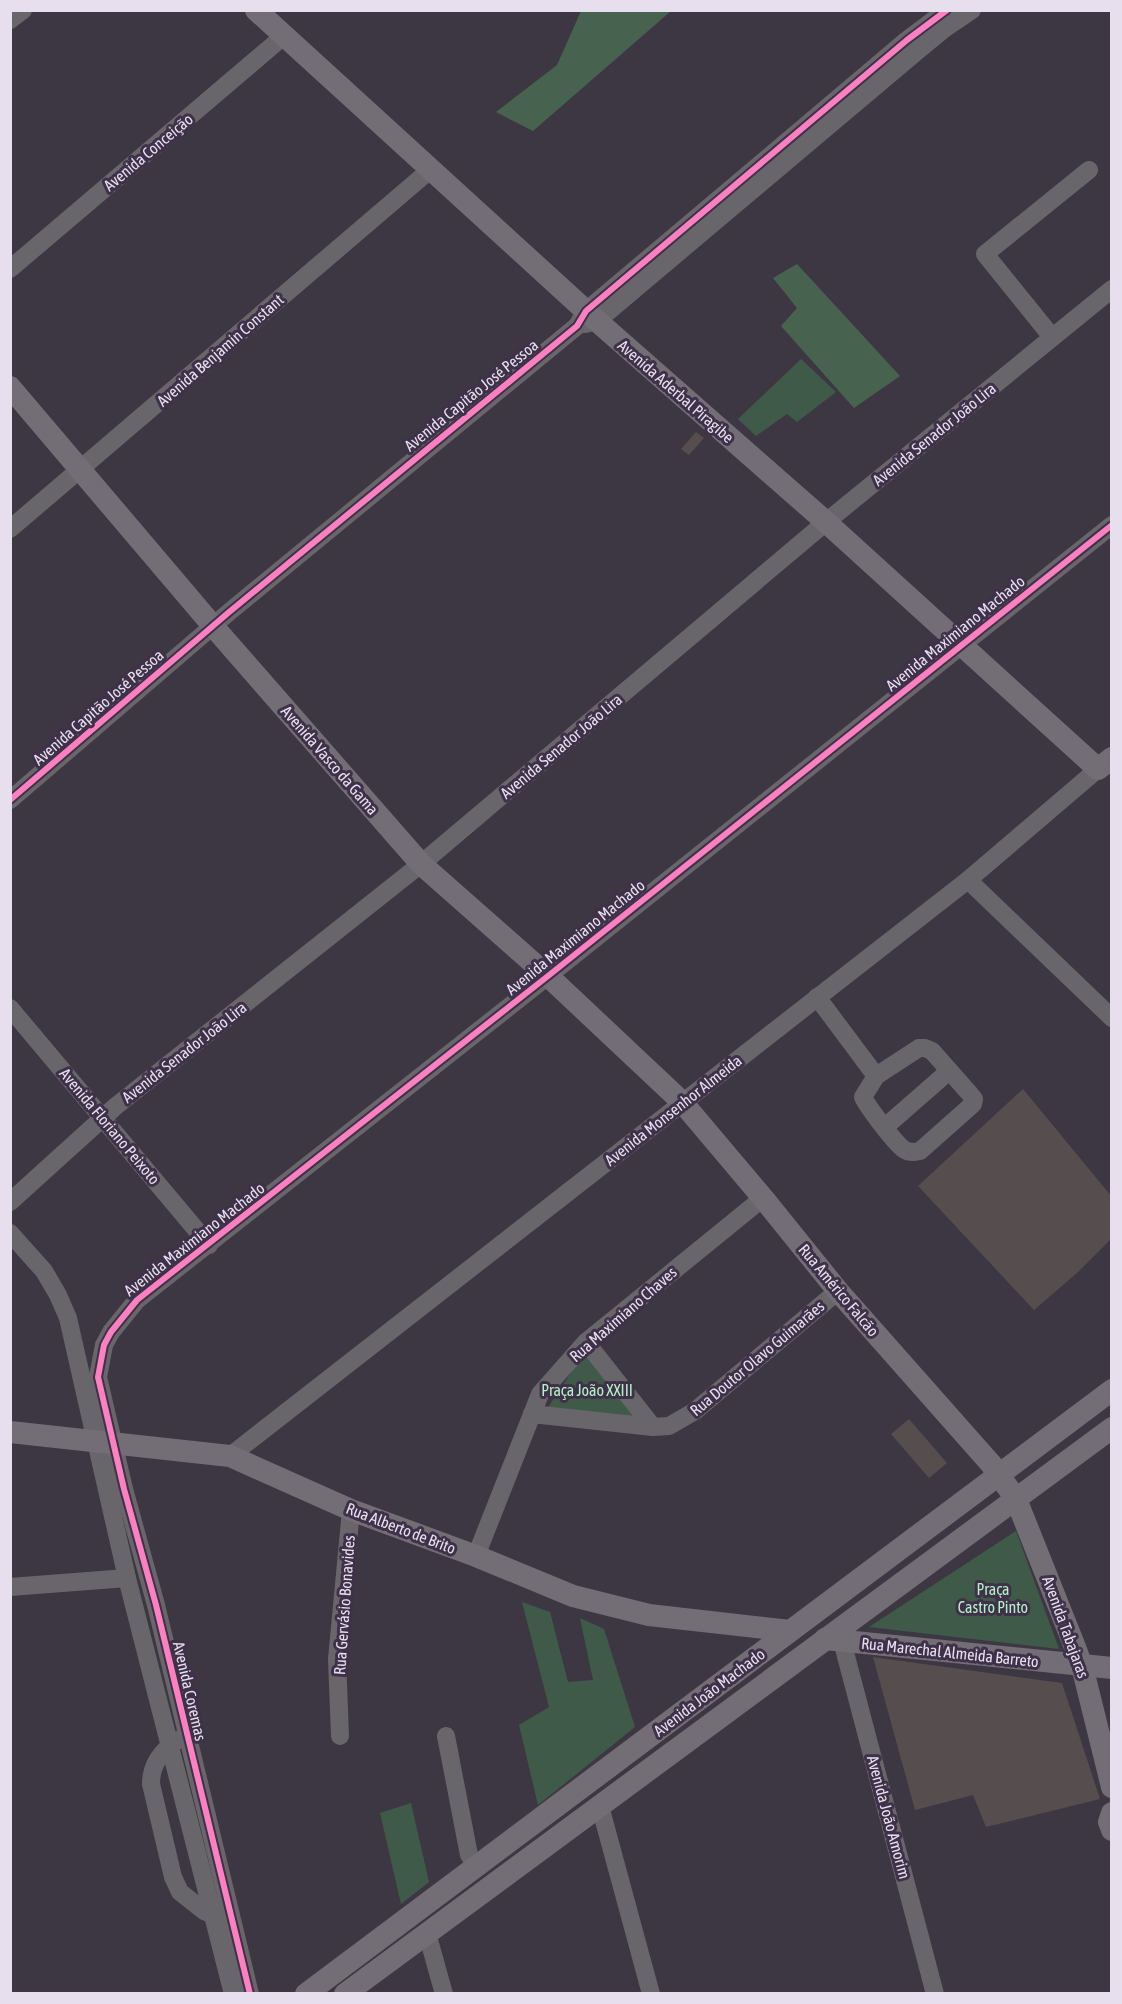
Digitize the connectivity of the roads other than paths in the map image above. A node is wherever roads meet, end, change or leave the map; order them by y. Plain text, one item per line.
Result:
1 (23, 10) edge
2 (256, 10) edge
3 (947, 10) edge
4 (972, 10) edge
5 (10, 20) edge
6 (285, 35) junction
7 (430, 170) junction
8 (1089, 171) dead end
9 (10, 270) edge
10 (1112, 289) edge
11 (586, 319) junction
12 (1052, 337) junction
13 (10, 387) edge
14 (81, 470) junction
15 (826, 522) junction
16 (1112, 525) edge
17 (10, 529) edge
18 (213, 626) junction
19 (962, 644) junction
20 (1105, 764) edge
21 (10, 800) edge
22 (421, 864) junction
23 (968, 880) junction
24 (548, 976) junction
25 (817, 997) junction
26 (10, 1008) edge
27 (1112, 1018) edge
28 (949, 1071) junction
29 (876, 1076) junction
30 (682, 1102) junction
31 (103, 1119) junction
32 (885, 1127) junction
33 (763, 1198) junction
34 (10, 1203) edge
35 (10, 1233) edge
36 (209, 1245) junction
37 (838, 1291) junction
38 (586, 1342) junction
39 (1112, 1390) edge
40 (101, 1395) joint
41 (532, 1414) junction
42 (653, 1427) junction
43 (1112, 1428) edge
44 (10, 1432) edge
45 (104, 1443) junction
46 (230, 1456) junction
47 (998, 1475) junction
48 (1016, 1499) junction
49 (351, 1510) junction
50 (476, 1556) junction
51 (127, 1578) junction
52 (10, 1587) edge
53 (790, 1631) junction
54 (833, 1640) junction
55 (1082, 1666) junction
56 (1112, 1668) edge
57 (187, 1735) junction
58 (340, 1736) dead end
59 (446, 1736) dead end
60 (169, 1745) junction
61 (1112, 1787) edge
62 (600, 1806) junction
63 (1112, 1813) edge
64 (1112, 1830) edge
65 (476, 1866) junction
66 (213, 1916) junction
67 (232, 1922) junction
68 (427, 1933) junction
69 (233, 1994) edge
70 (250, 1994) edge
71 (306, 1994) edge
72 (345, 1994) edge
73 (444, 1994) edge
74 (651, 1994) edge
75 (935, 1994) edge

1 - 5 street
2 - 6 main road, Avenida Aderbal Piragibe
3 - 11 street, Avenida Capitão José Pessoa
4 - 11 street, Avenida Capitão José Pessoa
6 - 7 main road, Avenida Aderbal Piragibe
6 - 9 street, Avenida Conceição
7 - 11 main road, Avenida Aderbal Piragibe
7 - 14 street, Avenida Benjamin Constant
8 - 12 street
10 - 12 street, Avenida Senador João Lira
11 - 15 main road, Avenida Aderbal Piragibe
11 - 18 street, Avenida Capitão José Pessoa
12 - 15 street, Avenida Senador João Lira
13 - 14 main road, Avenida Vasco da Gama
14 - 17 street, Avenida Benjamin Constant
14 - 18 main road, Avenida Vasco da Gama
15 - 19 main road, Avenida Aderbal Piragibe
15 - 22 street, Avenida Senador João Lira
16 - 19 street, Avenida Maximiano Machado
18 - 21 street, Avenida Capitão José Pessoa
18 - 22 main road, Avenida Vasco da Gama
19 - 20 main road, Avenida Aderbal Piragibe
19 - 24 street, Avenida Maximiano Machado
20 - 23 street, Avenida Monsenhor Almeida
22 - 24 main road, Avenida Vasco da Gama
22 - 31 street, Avenida Senador João Lira
23 - 25 street, Avenida Monsenhor Almeida
23 - 27 street
24 - 30 main road, Avenida Vasco da Gama
24 - 36 street, Avenida Maximiano Machado
25 - 29 street
25 - 30 street, Avenida Monsenhor Almeida
26 - 31 street, Avenida Floriano Peixoto
28 - 29 street
28 - 32 street
28 - 32 street
29 - 32 street
30 - 33 main road, Rua Américo Falcão
30 - 46 street, Avenida Monsenhor Almeida
31 - 34 street, Avenida Senador João Lira
31 - 36 street, Avenida Floriano Peixoto
33 - 37 main road, Rua Américo Falcão
33 - 38 street, Rua Maximiano Chaves
35 - 45 street, Avenida Coremas
36 - 40 street, Avenida Maximiano Machado
37 - 42 street, Rua Doutor Olavo Guimarães
37 - 47 main road, Rua Américo Falcão
38 - 41 street, Rua Maximiano Chaves
38 - 42 street
39 - 47 main road, Avenida João Machado
40 - 45 street, Avenida Coremas
41 - 42 street, Rua Doutor Olavo Guimarães
41 - 50 street, Rua Maximiano Chaves
43 - 48 main road, Avenida João Machado
44 - 45 main road, Rua Alberto de Brito
45 - 46 main road, Rua Alberto de Brito
45 - 51 street, Avenida Coremas
45 - 57 street, Avenida Coremas
46 - 49 main road, Rua Alberto de Brito
47 - 48 main road, Avenida Tabajaras
47 - 53 main road, Avenida João Machado
48 - 54 main road, Avenida João Machado
48 - 55 main road, Avenida Tabajaras
49 - 50 main road, Rua Alberto de Brito
49 - 58 street, Rua Gervásio Bonavides
50 - 53 main road, Rua Alberto de Brito
51 - 52 street
51 - 60 street, Avenida Coremas
53 - 65 main road, Avenida João Machado
54 - 55 main road, Rua Marechal Almeida Barreto
54 - 62 main road, Avenida João Machado
54 - 75 street, Avenida João Amorim
55 - 56 main road, Rua Marechal Almeida Barreto
55 - 61 main road, Avenida Tabajaras
57 - 60 street
57 - 67 street, Avenida Coremas
59 - 65 street
60 - 66 street, Avenida Coremas
60 - 66 street
62 - 68 main road, Avenida João Machado
62 - 74 street
63 - 64 main road
65 - 71 main road, Avenida João Machado
66 - 67 street
66 - 69 street, Avenida Coremas
67 - 70 street, Avenida Coremas
68 - 72 main road, Avenida João Machado
68 - 73 street

